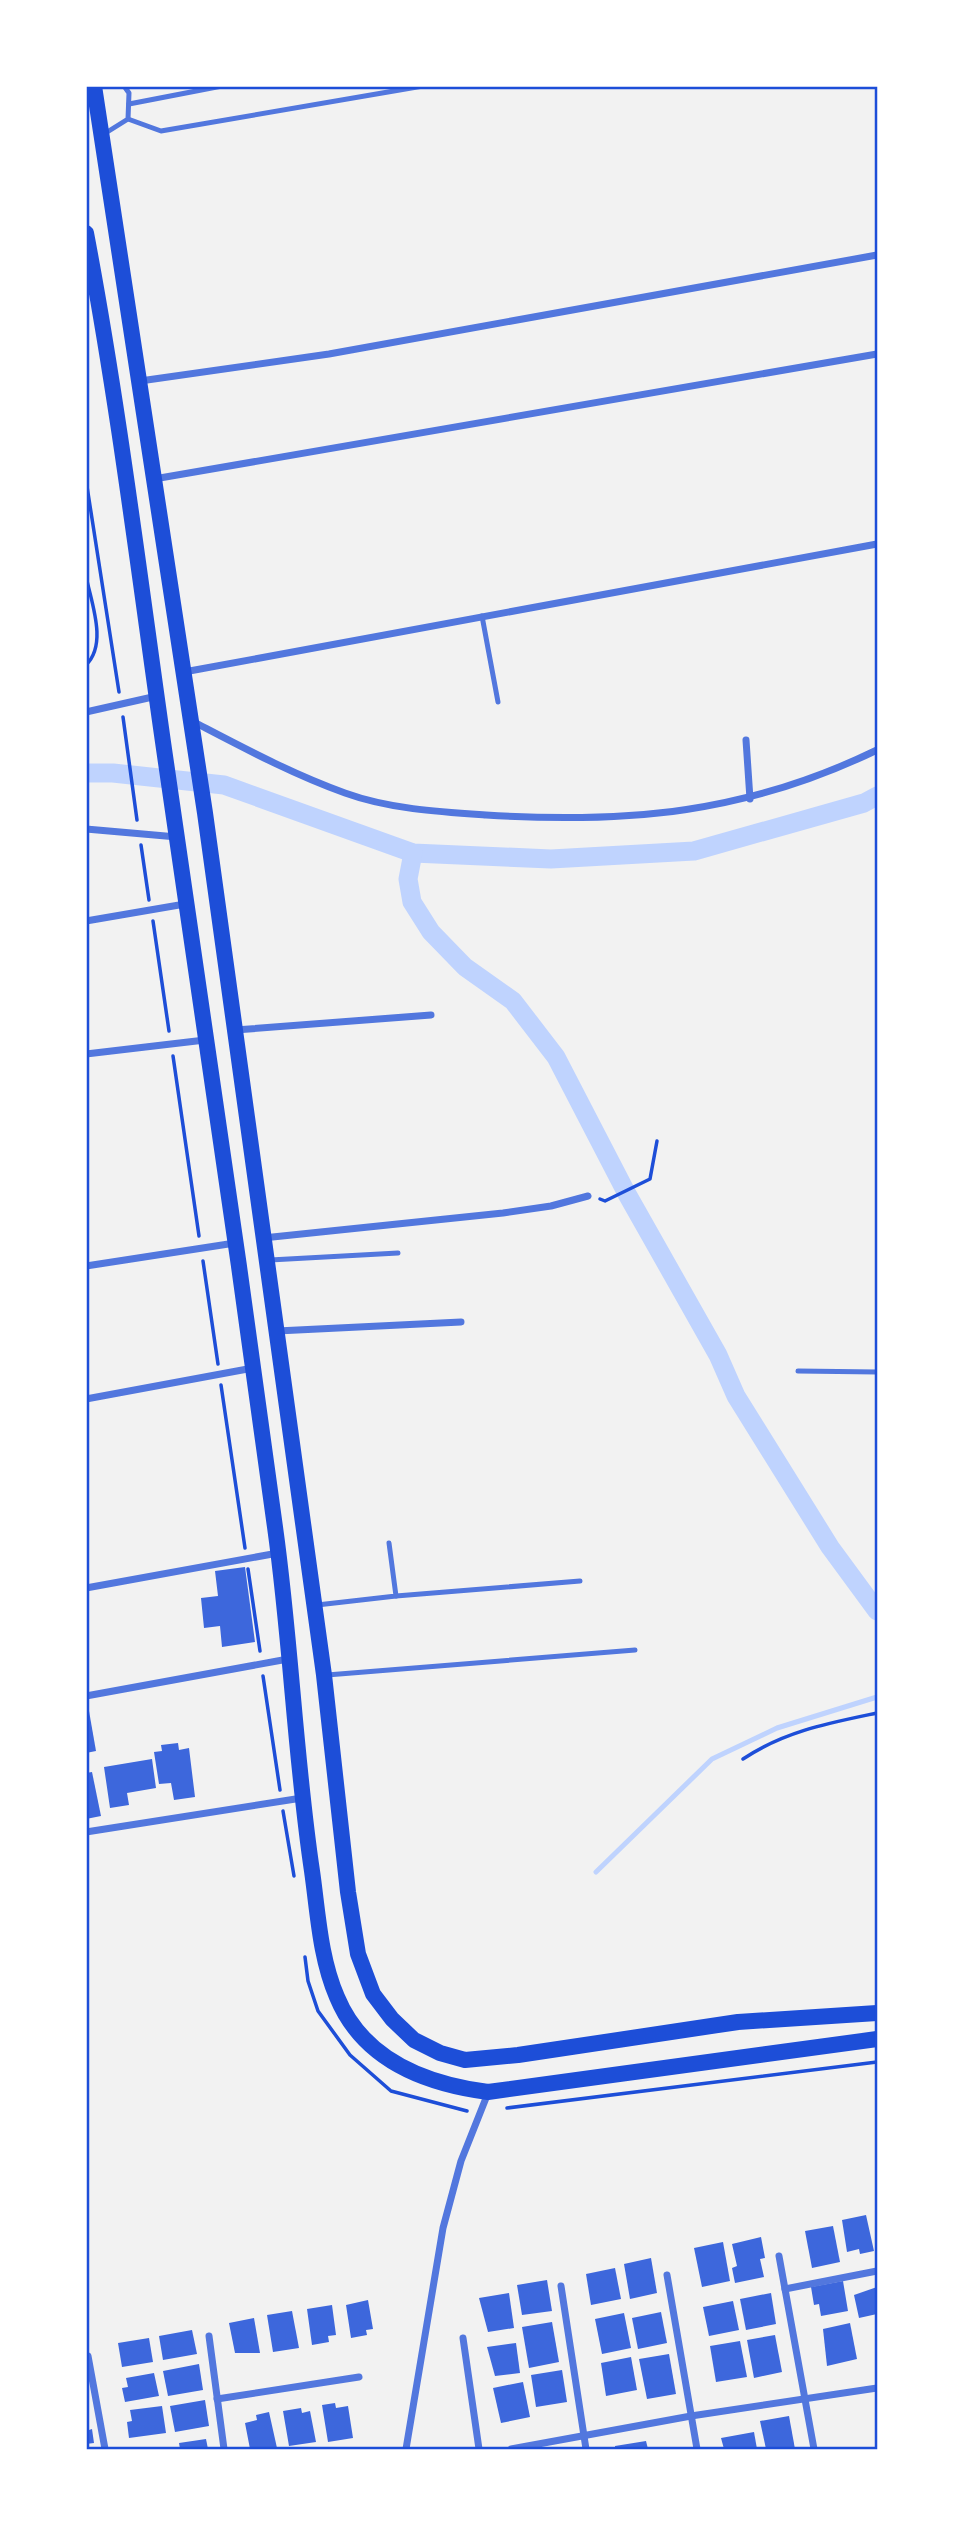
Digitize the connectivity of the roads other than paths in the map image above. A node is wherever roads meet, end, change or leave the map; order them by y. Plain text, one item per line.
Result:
1 (94, 86) edge
2 (124, 86) edge
3 (222, 86) edge
4 (424, 86) edge
5 (129, 104) junction
6 (128, 119) junction
7 (102, 136) junction
8 (86, 233) edge
9 (877, 255) edge
10 (90, 274) edge
11 (877, 354) edge
12 (139, 381) junction
13 (153, 479) junction
14 (877, 544) edge
15 (482, 616) junction
16 (183, 672) junction
17 (157, 695) junction
18 (498, 702) dead end
19 (86, 712) edge
20 (193, 729) junction
21 (746, 740) dead end
22 (877, 750) edge
23 (750, 799) junction
24 (86, 828) edge
25 (178, 837) junction
26 (187, 904) junction
27 (86, 921) edge
28 (431, 1015) dead end
29 (234, 1030) junction
30 (205, 1040) junction
31 (86, 1055) edge
32 (588, 1196) dead end
33 (263, 1238) junction
34 (236, 1242) junction
35 (398, 1253) dead end
36 (267, 1260) junction
37 (86, 1266) edge
38 (461, 1322) dead end
39 (277, 1331) junction
40 (254, 1367) junction
41 (798, 1371) dead end
42 (877, 1372) edge
43 (86, 1399) edge
44 (389, 1543) dead end
45 (279, 1553) junction
46 (580, 1581) dead end
47 (86, 1588) edge
48 (396, 1596) junction
49 (313, 1605) junction
50 (635, 1650) dead end
51 (288, 1659) junction
52 (324, 1675) junction
53 (86, 1696) edge
54 (303, 1798) junction
55 (86, 1832) edge
56 (877, 2013) edge
57 (877, 2039) edge
58 (488, 2092) junction
59 (779, 2256) dead end
60 (877, 2271) edge
61 (667, 2275) dead end
62 (561, 2286) dead end
63 (785, 2289) junction
64 (209, 2336) dead end
65 (463, 2338) dead end
66 (88, 2356) dead end
67 (359, 2377) dead end
68 (877, 2388) edge
69 (218, 2399) junction
70 (806, 2399) junction
71 (691, 2416) junction
72 (584, 2436) junction
73 (105, 2449) edge
74 (224, 2449) edge
75 (406, 2449) edge
76 (479, 2449) edge
77 (511, 2449) edge
78 (586, 2449) edge
79 (697, 2449) edge
80 (814, 2449) edge

1 - 7 main road
2 - 5 lane
3 - 5 lane
4 - 6 lane
5 - 6 lane
6 - 7 lane
7 - 12 main road
8 - 10 main road
9 - 12 street
10 - 17 main road
11 - 13 street
12 - 13 main road
13 - 16 main road
14 - 15 street
15 - 16 street
15 - 18 lane
16 - 20 main road
17 - 19 street
17 - 25 main road
20 - 23 street
20 - 29 main road
21 - 23 street
22 - 23 street
24 - 25 street
25 - 26 main road
26 - 27 street
26 - 30 main road
28 - 29 street
29 - 33 main road
30 - 31 street
30 - 34 main road
32 - 33 street
33 - 36 main road
34 - 37 street
34 - 40 main road
35 - 36 lane
36 - 39 main road
38 - 39 street
39 - 49 main road
40 - 43 street
40 - 45 main road
41 - 42 lane
44 - 48 lane
45 - 47 street
45 - 51 main road
46 - 48 lane
48 - 49 lane
49 - 52 main road
50 - 52 lane
51 - 53 street
51 - 54 main road
52 - 56 main road
54 - 55 street
54 - 58 main road
57 - 58 main road
58 - 75 street
59 - 63 street
60 - 63 street
61 - 71 street
62 - 72 street
63 - 70 street
64 - 69 street
65 - 76 street
66 - 73 street
67 - 69 street
68 - 70 street
69 - 74 street
70 - 71 street
70 - 80 street
71 - 72 street
71 - 79 street
72 - 77 street
72 - 78 street

